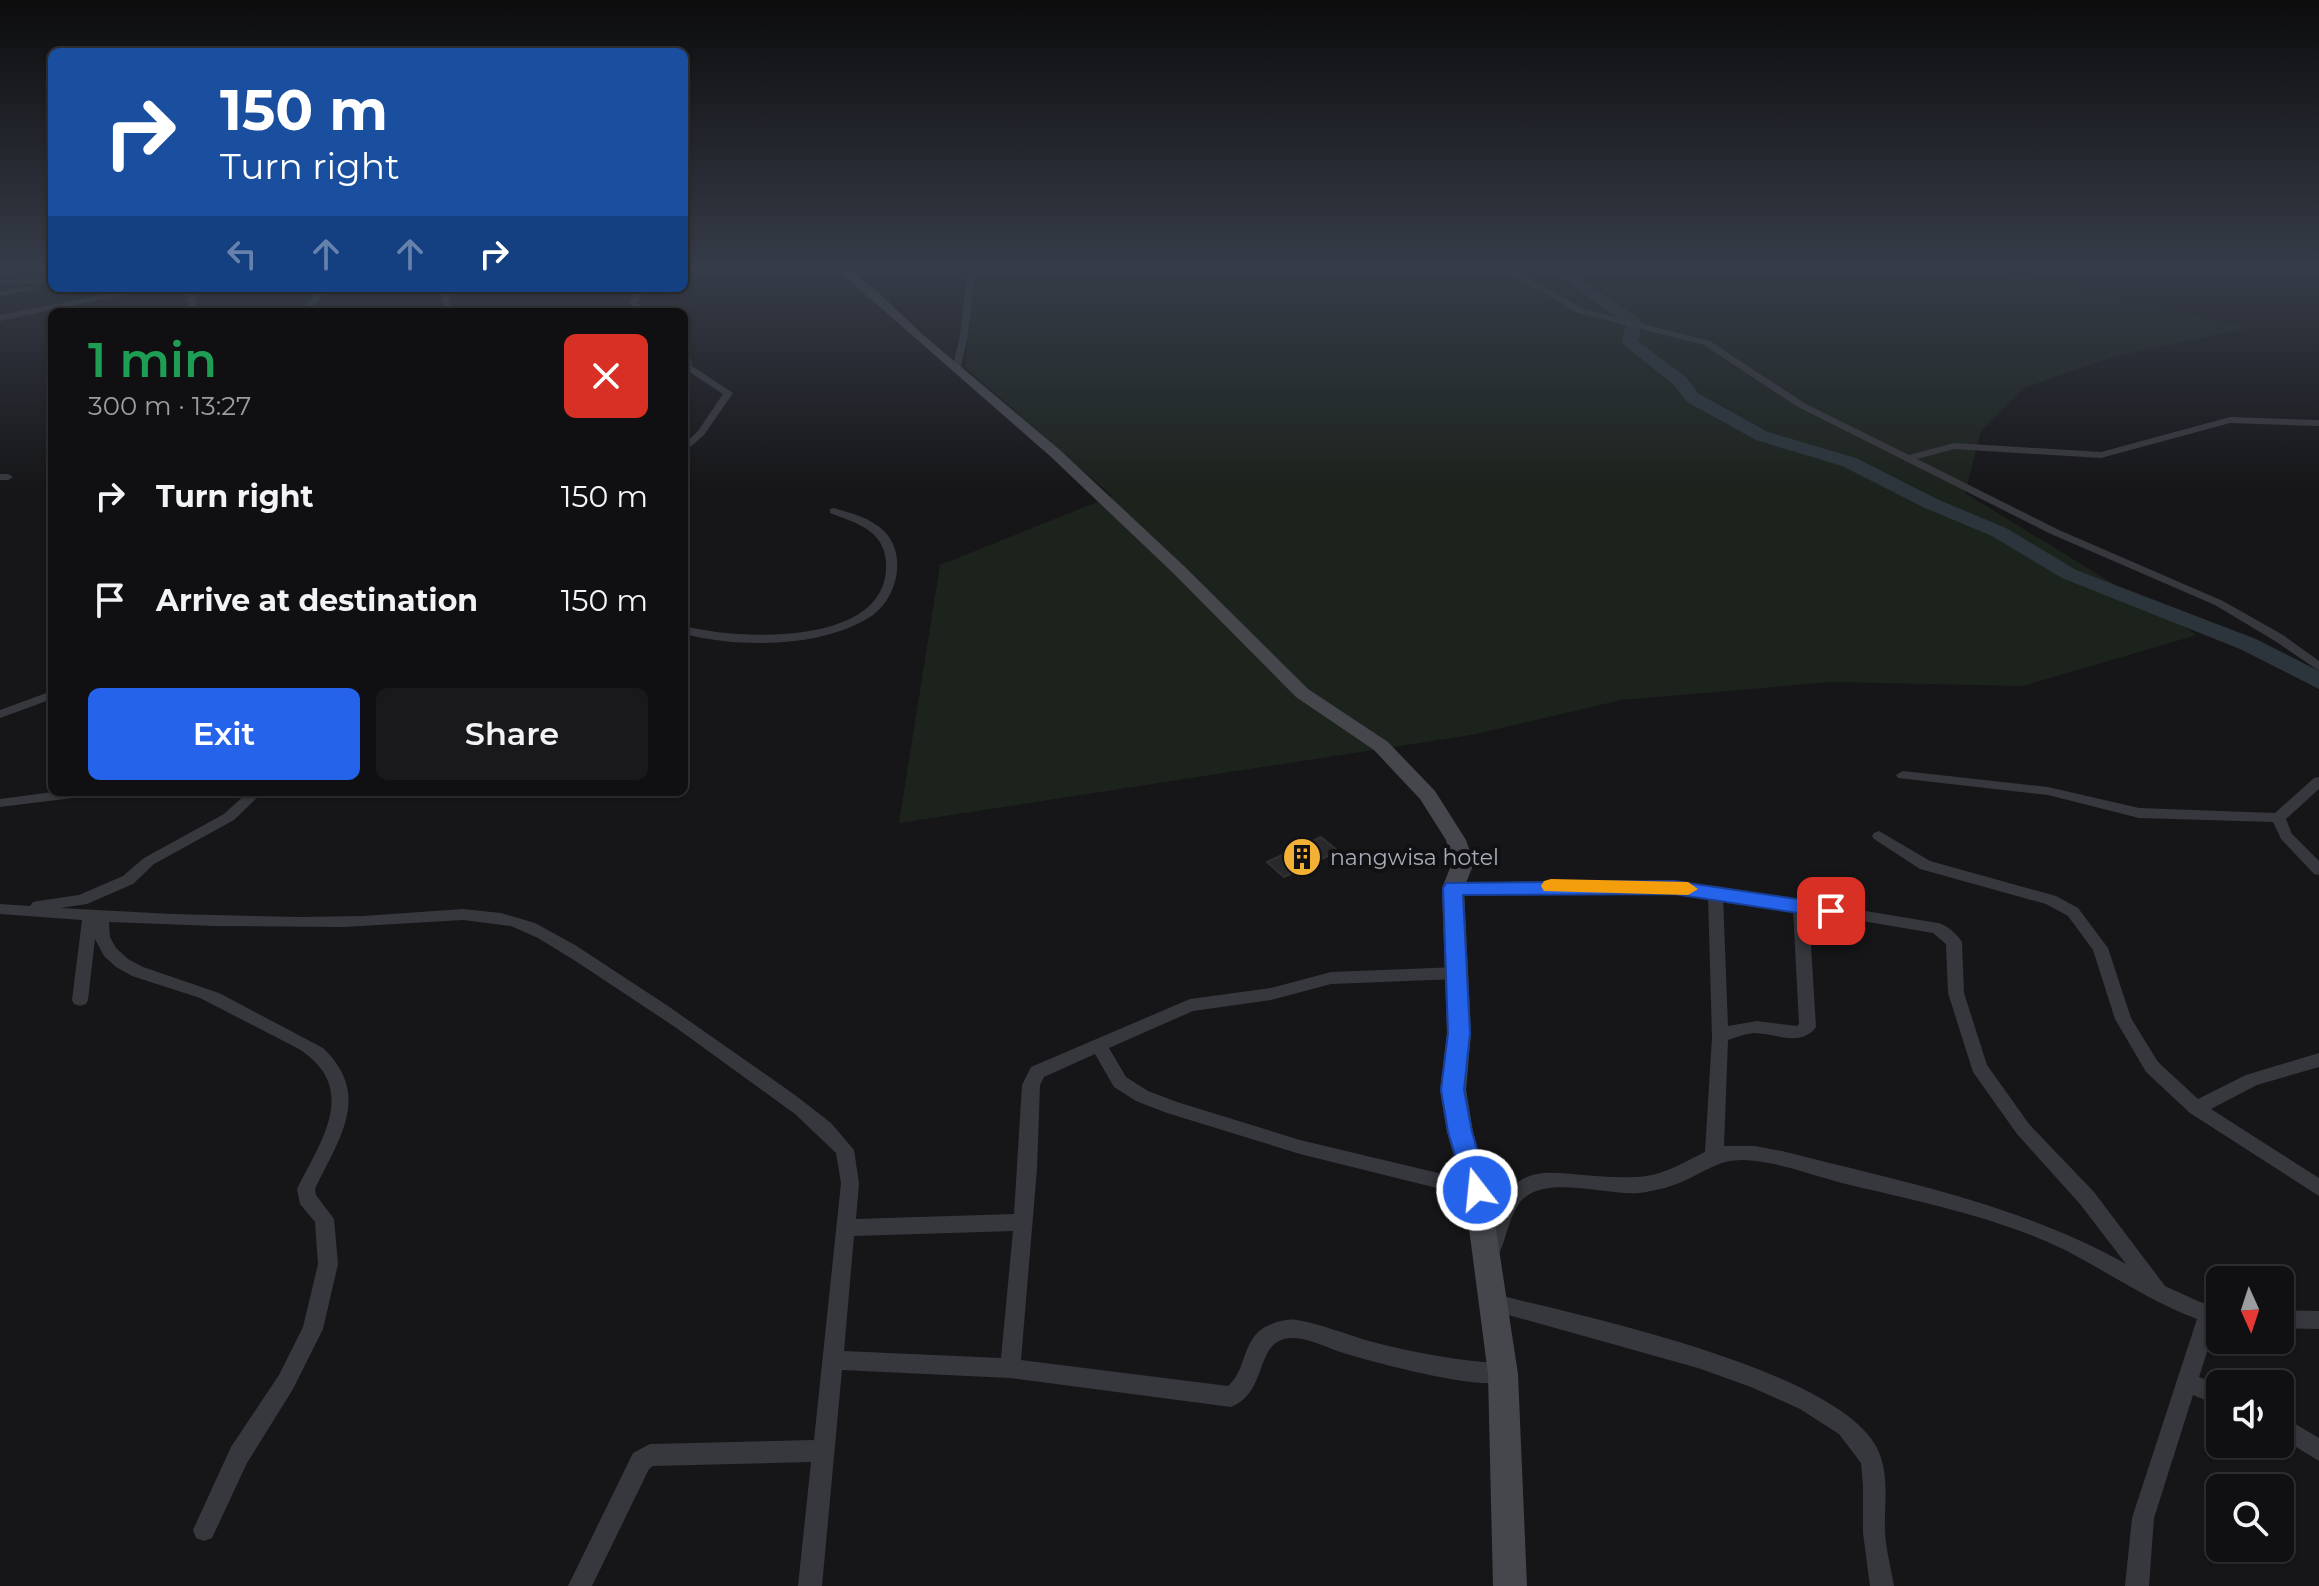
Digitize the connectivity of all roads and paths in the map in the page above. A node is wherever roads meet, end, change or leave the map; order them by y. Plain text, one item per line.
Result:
1 (922, 340) edge
2 (963, 340) edge
3 (1696, 340) edge
4 (688, 367) edge
5 (959, 371) junction
6 (2319, 423) edge
7 (688, 445) edge
8 (1909, 458) junction
9 (834, 511) dead end
10 (688, 631) edge
11 (2319, 667) edge
12 (48, 696) edge
13 (0, 714) edge
14 (1903, 775) dead end
15 (2319, 781) edge
16 (57, 796) edge
17 (252, 796) edge
18 (0, 803) edge
19 (2278, 818) junction
20 (1879, 836) dead end
21 (2319, 870) edge
22 (1453, 888) junction
23 (1715, 891) junction
24 (1801, 907) junction
25 (0, 909) edge
26 (23, 911) junction
27 (95, 918) junction
28 (1458, 973) junction
29 (80, 1000) dead end
30 (1720, 1037) junction
31 (1099, 1045) junction
32 (2319, 1060) edge
33 (2196, 1108) junction
34 (1714, 1155) junction
35 (2319, 1188) edge
36 (1477, 1190) junction
37 (1022, 1222) junction
38 (845, 1228) junction
39 (1488, 1260) junction
40 (2157, 1291) junction
41 (1494, 1303) junction
42 (2206, 1312) edge
43 (2294, 1319) edge
44 (2319, 1320) edge
45 (2206, 1337) edge
46 (831, 1360) junction
47 (1010, 1368) junction
48 (1503, 1374) junction
49 (2189, 1383) junction
50 (2206, 1390) edge
51 (2294, 1434) edge
52 (2319, 1450) edge
53 (822, 1451) junction
54 (204, 1530) dead end
55 (1515, 1584) edge
56 (580, 1586) edge
57 (810, 1586) edge
58 (1882, 1586) edge
59 (2137, 1586) edge

1 - 5 street
2 - 5 street
3 - 8 street
4 - 7 street
5 - 22 street
6 - 8 street
8 - 11 street
9 - 10 street
12 - 13 street
14 - 19 street
15 - 19 street
16 - 18 street
17 - 26 street
19 - 21 street
20 - 33 street
22 - 23 street
22 - 28 street
23 - 24 street
23 - 30 street
24 - 30 street
24 - 40 street
25 - 26 street
26 - 27 street
27 - 29 street
27 - 38 street
27 - 54 street
28 - 31 street
28 - 36 street
30 - 34 street
31 - 36 street
31 - 37 street
32 - 33 street
33 - 35 street
34 - 39 street
34 - 40 street
36 - 39 street
37 - 38 street
37 - 47 street
38 - 46 street
39 - 41 street
40 - 42 street
41 - 48 street
41 - 58 street
43 - 44 street
45 - 49 street
46 - 47 street
46 - 53 street
47 - 48 street
48 - 55 street
49 - 50 street
49 - 59 street
51 - 52 street
53 - 56 street
53 - 57 street

